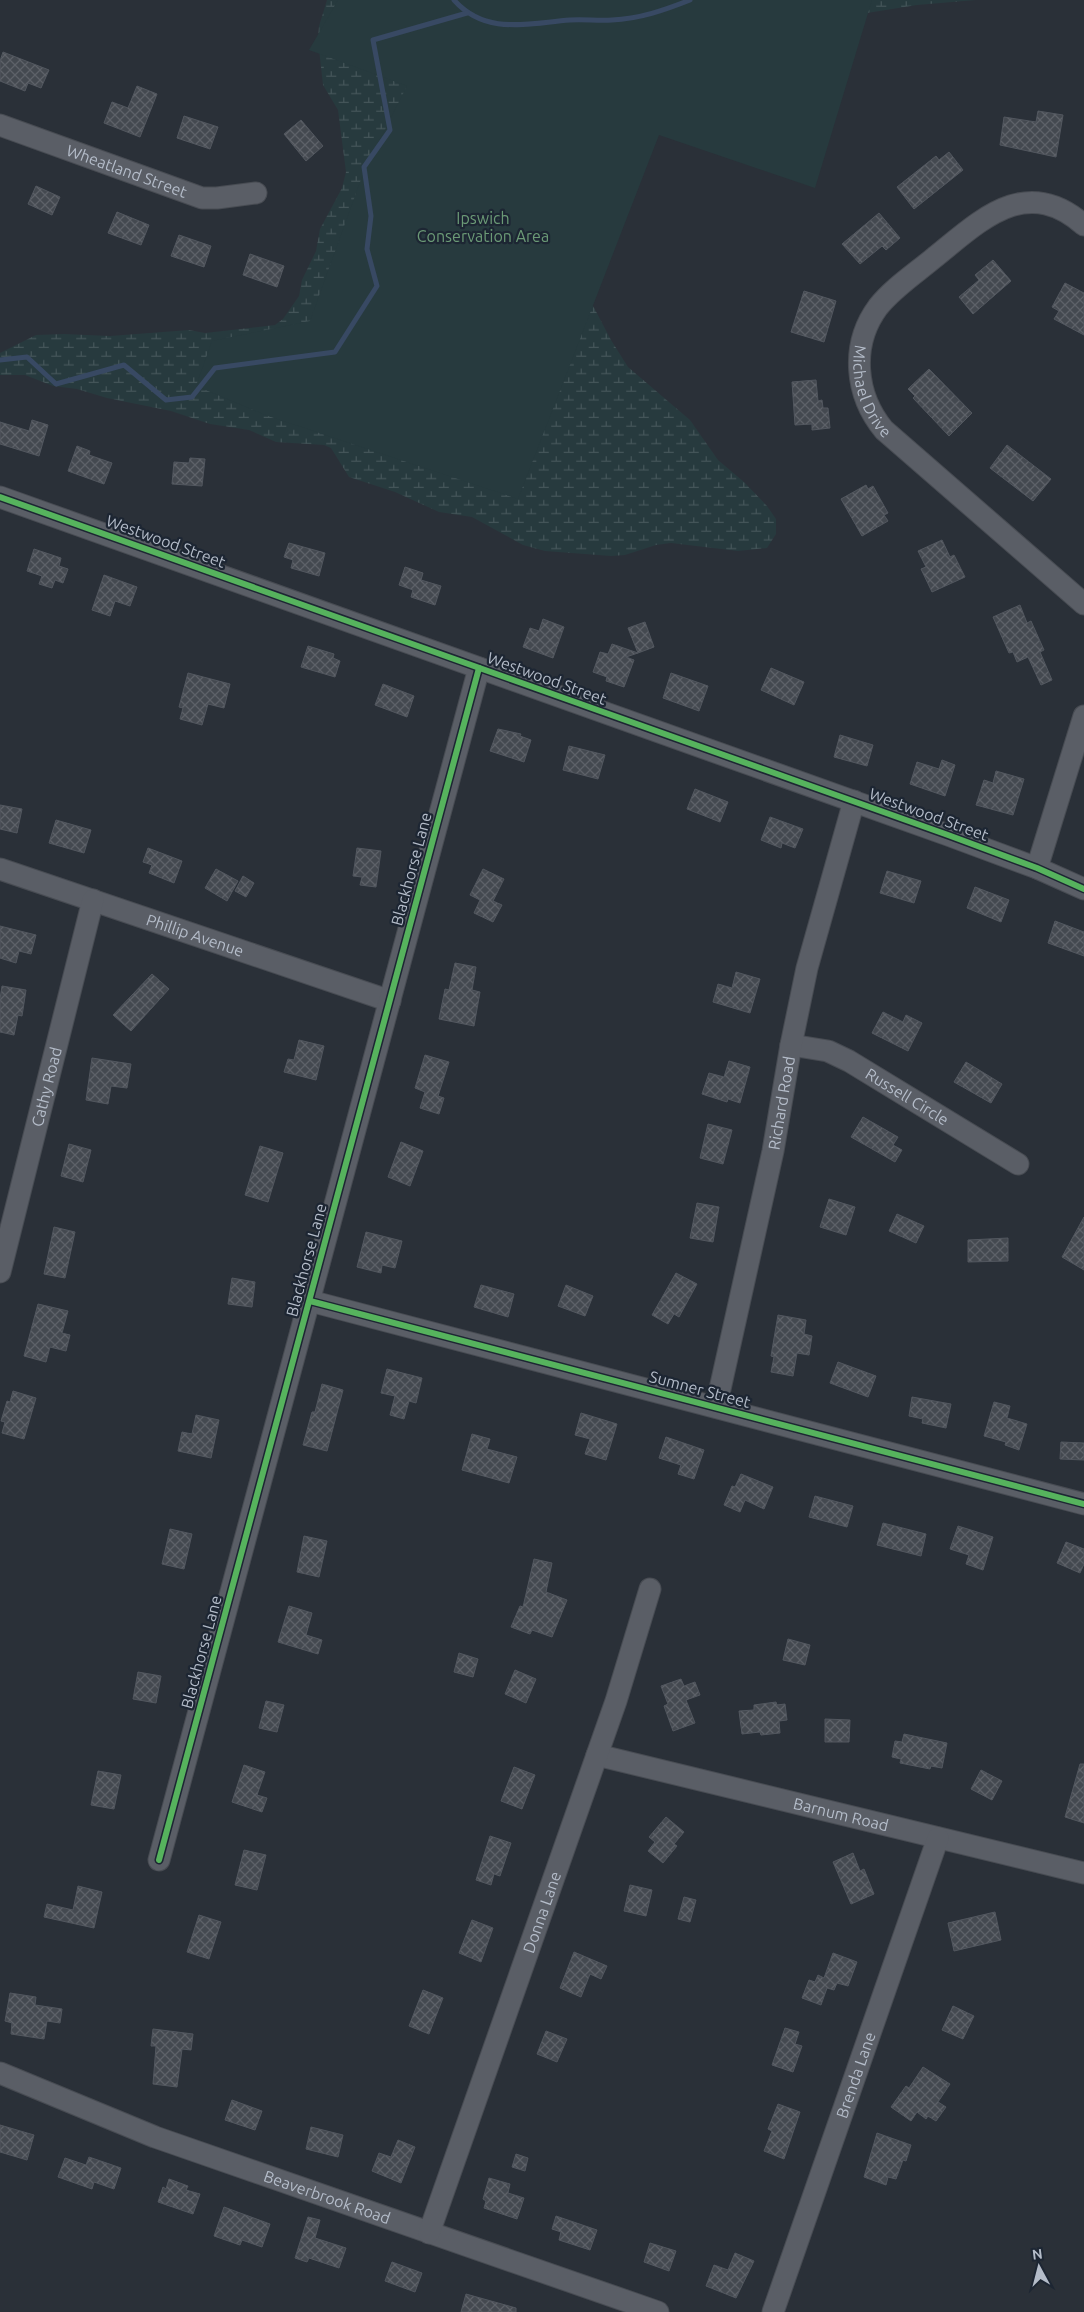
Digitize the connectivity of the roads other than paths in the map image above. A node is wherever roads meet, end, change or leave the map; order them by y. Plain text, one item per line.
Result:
1 (0, 125) edge
2 (256, 193) dead end
3 (1084, 225) edge
4 (0, 497) edge
5 (1084, 604) edge
6 (479, 668) junction
7 (1084, 716) edge
8 (854, 801) junction
9 (1037, 868) junction
10 (0, 869) edge
11 (1084, 889) edge
12 (93, 900) junction
13 (390, 1001) junction
14 (791, 1045) junction
15 (1018, 1164) dead end
16 (0, 1272) edge
17 (310, 1301) junction
18 (716, 1407) junction
19 (1084, 1504) edge
20 (650, 1589) dead end
21 (597, 1755) junction
22 (938, 1838) junction
23 (159, 1860) dead end
24 (1084, 1873) edge
25 (0, 2073) edge
26 (429, 2233) junction
27 (658, 2312) edge
28 (773, 2312) edge

1 - 2 street, Wheatland Street
3 - 5 street, Michael Drive
4 - 6 street, Westwood Street
6 - 8 street, Westwood Street
6 - 13 street, Blackhorse Lane
7 - 9 street
8 - 9 street, Westwood Street
8 - 14 street, Richard Road
9 - 11 street, Westwood Street
10 - 12 street, Phillip Avenue
12 - 13 street, Phillip Avenue
12 - 16 street, Cathy Road
13 - 17 street, Blackhorse Lane
14 - 15 street, Russell Circle
14 - 18 street, Richard Road
17 - 18 street, Sumner Street
17 - 23 street, Blackhorse Lane
18 - 19 street, Sumner Street
20 - 21 street, Donna Lane
21 - 22 street, Barnum Road
21 - 26 street, Donna Lane
22 - 24 street, Barnum Road
22 - 28 street, Brenda Lane
25 - 26 street, Beaverbrook Road
26 - 27 street, Beaverbrook Road

